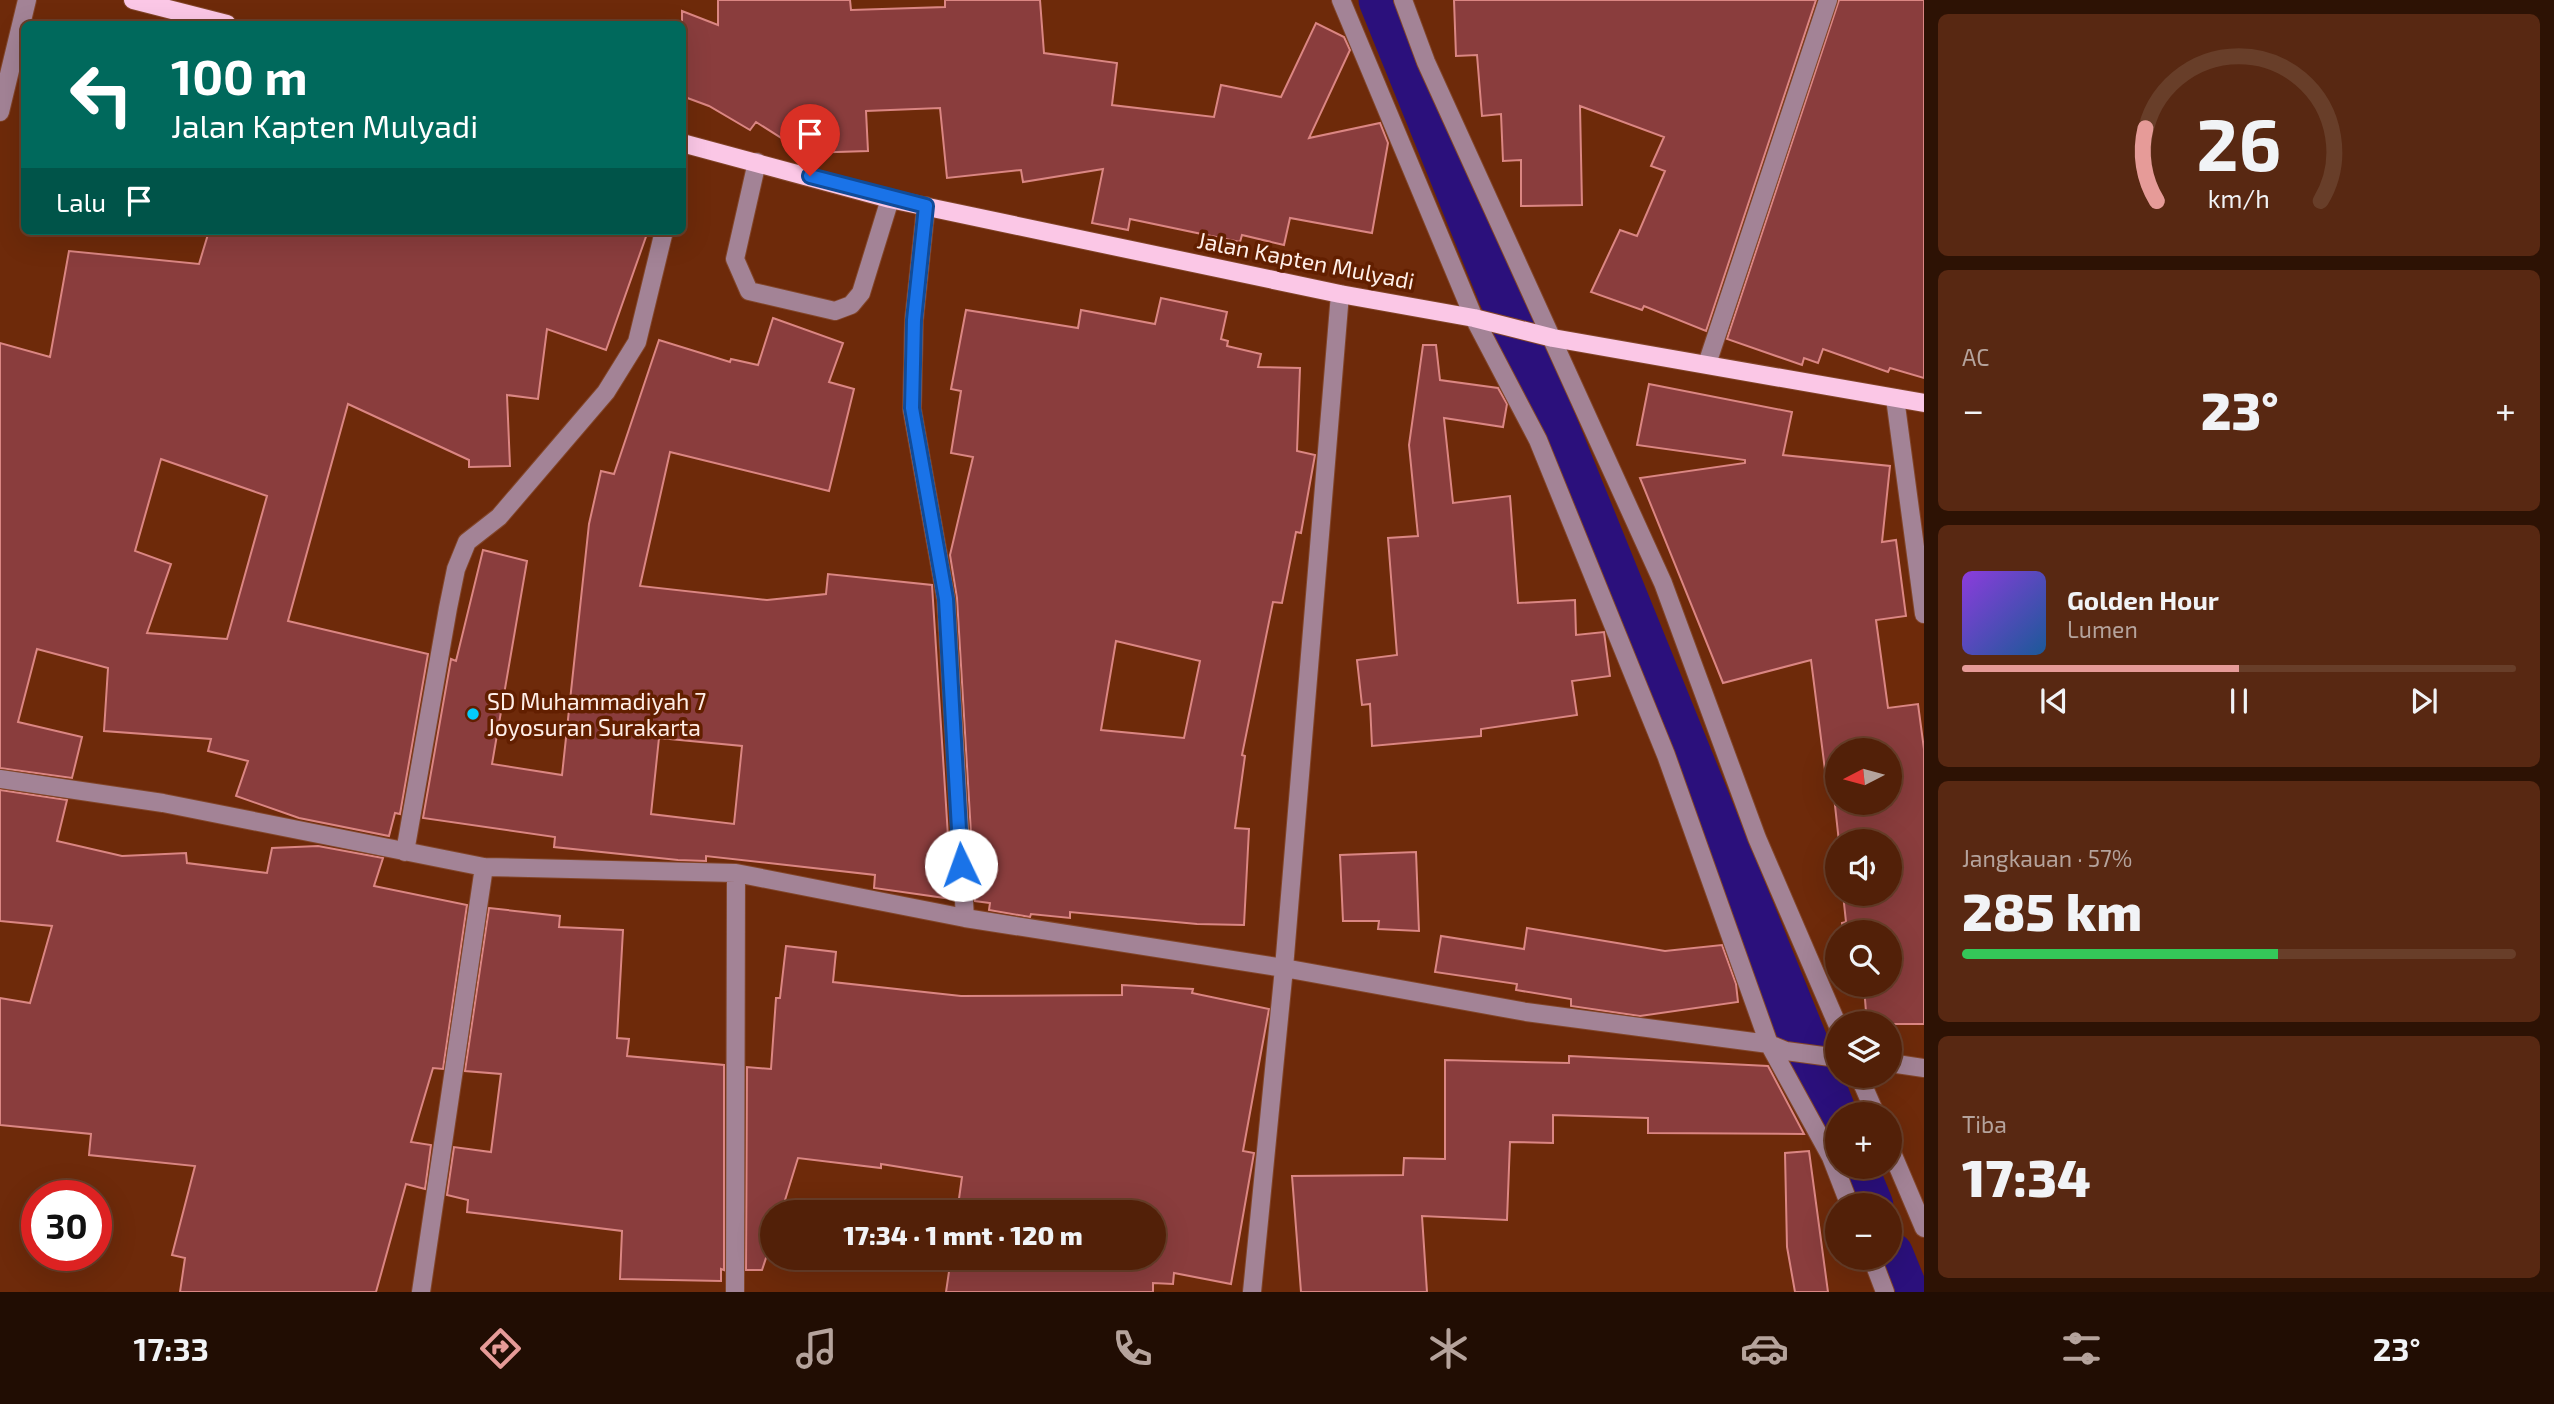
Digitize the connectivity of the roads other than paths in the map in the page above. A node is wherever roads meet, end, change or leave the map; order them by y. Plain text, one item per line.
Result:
1 (27, 0) edge
2 (1341, 0) edge
3 (1403, 0) edge
4 (1828, 0) edge
5 (144, 1) edge
6 (22, 21) edge
7 (216, 21) edge
8 (21, 25) edge
9 (0, 112) edge
10 (686, 147) edge
11 (757, 162) junction
12 (890, 198) junction
13 (926, 206) junction
14 (663, 235) edge
15 (1340, 294) junction
16 (1480, 320) junction
17 (1548, 336) junction
18 (1707, 364) junction
19 (1895, 398) junction
20 (1924, 403) edge
21 (1924, 614) edge
22 (0, 779) edge
23 (405, 852) junction
24 (484, 867) junction
25 (736, 873) junction
26 (965, 918) junction
27 (1284, 968) junction
28 (1831, 1011) edge
29 (1769, 1044) junction
30 (1825, 1056) edge
31 (1902, 1065) edge
32 (1924, 1068) edge
33 (1902, 1176) edge
34 (1845, 1193) edge
35 (1924, 1228) edge
36 (1877, 1270) edge
37 (421, 1292) edge
38 (735, 1292) edge
39 (1252, 1292) edge
40 (1885, 1292) edge

1 - 6 street
2 - 16 street
3 - 17 street
4 - 18 street
5 - 7 main road
8 - 9 street
10 - 11 main road, Jalan Kapten Mulyadi
11 - 12 main road, Jalan Kapten Mulyadi
11 - 12 street
12 - 13 main road, Jalan Kapten Mulyadi
13 - 15 main road, Jalan Kapten Mulyadi
13 - 26 street
14 - 23 street
15 - 16 main road, Jalan Kapten Mulyadi
15 - 27 street
16 - 17 main road, Jalan Kapten Mulyadi
16 - 29 street
17 - 18 main road, Jalan Kapten Mulyadi
17 - 28 street
18 - 19 main road, Jalan Kapten Mulyadi
19 - 20 main road, Jalan Kapten Mulyadi
19 - 21 street
22 - 23 street
23 - 24 street
24 - 25 street
24 - 37 street
25 - 26 street
25 - 38 street
26 - 27 street
27 - 29 street
27 - 39 street
29 - 30 street
29 - 34 street
31 - 32 street
33 - 35 street
36 - 40 street

